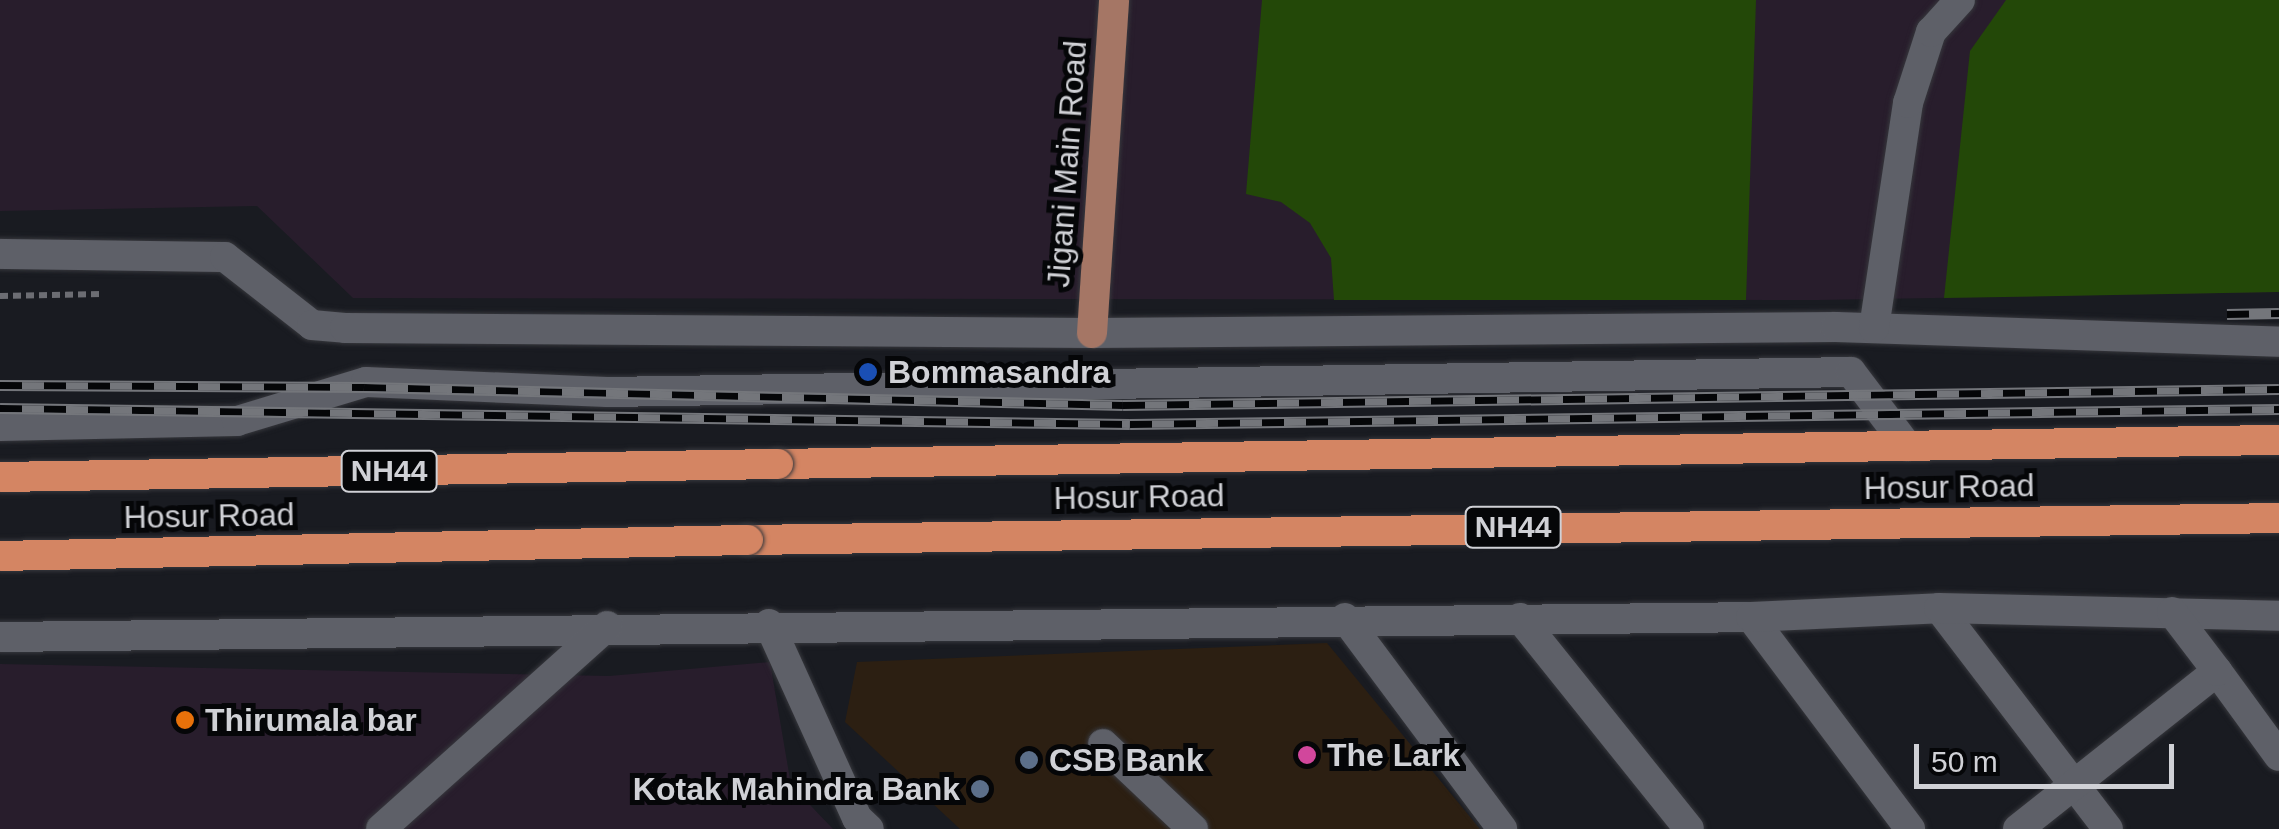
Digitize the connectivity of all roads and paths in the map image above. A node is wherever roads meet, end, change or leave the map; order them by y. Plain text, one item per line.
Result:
1 (1114, 0) edge
2 (1960, 0) edge
3 (0, 254) edge
4 (102, 294) dead end
5 (0, 296) edge
6 (1874, 328) junction
7 (948, 332) junction
8 (1092, 333) junction
9 (2279, 342) edge
10 (942, 386) junction
11 (0, 426) edge
12 (2279, 440) edge
13 (1907, 446) junction
14 (0, 478) edge
15 (2279, 518) edge
16 (0, 556) edge
17 (1939, 608) junction
18 (2172, 612) junction
19 (2279, 616) edge
20 (1751, 617) junction
21 (1344, 618) junction
22 (1520, 618) junction
23 (769, 624) junction
24 (608, 626) junction
25 (0, 638) edge
26 (2217, 671) junction
27 (1104, 744) dead end
28 (2279, 756) edge
29 (2074, 784) junction
30 (381, 829) edge
31 (869, 829) edge
32 (1193, 829) edge
33 (1502, 829) edge
34 (1689, 829) edge
35 (1910, 829) edge
36 (2018, 829) edge
37 (2108, 829) edge

1 - 8 main road, Jigani Main Road
2 - 6 street
3 - 7 street
4 - 5 path
6 - 8 street
6 - 9 street
7 - 8 street
7 - 10 street
10 - 11 street
10 - 13 street
12 - 13 highway, Hosur Road / NH44
13 - 14 highway, Hosur Road / NH44, bridge
15 - 16 highway, Hosur Road / NH44, bridge
17 - 18 street
17 - 20 street
17 - 29 street
18 - 19 street
18 - 26 street
20 - 22 street
20 - 35 street
21 - 22 street
21 - 23 street
21 - 33 street
22 - 34 street
23 - 24 street
23 - 31 street
24 - 25 street
24 - 30 street
26 - 28 street
26 - 29 street
27 - 32 street
29 - 36 street
29 - 37 street

